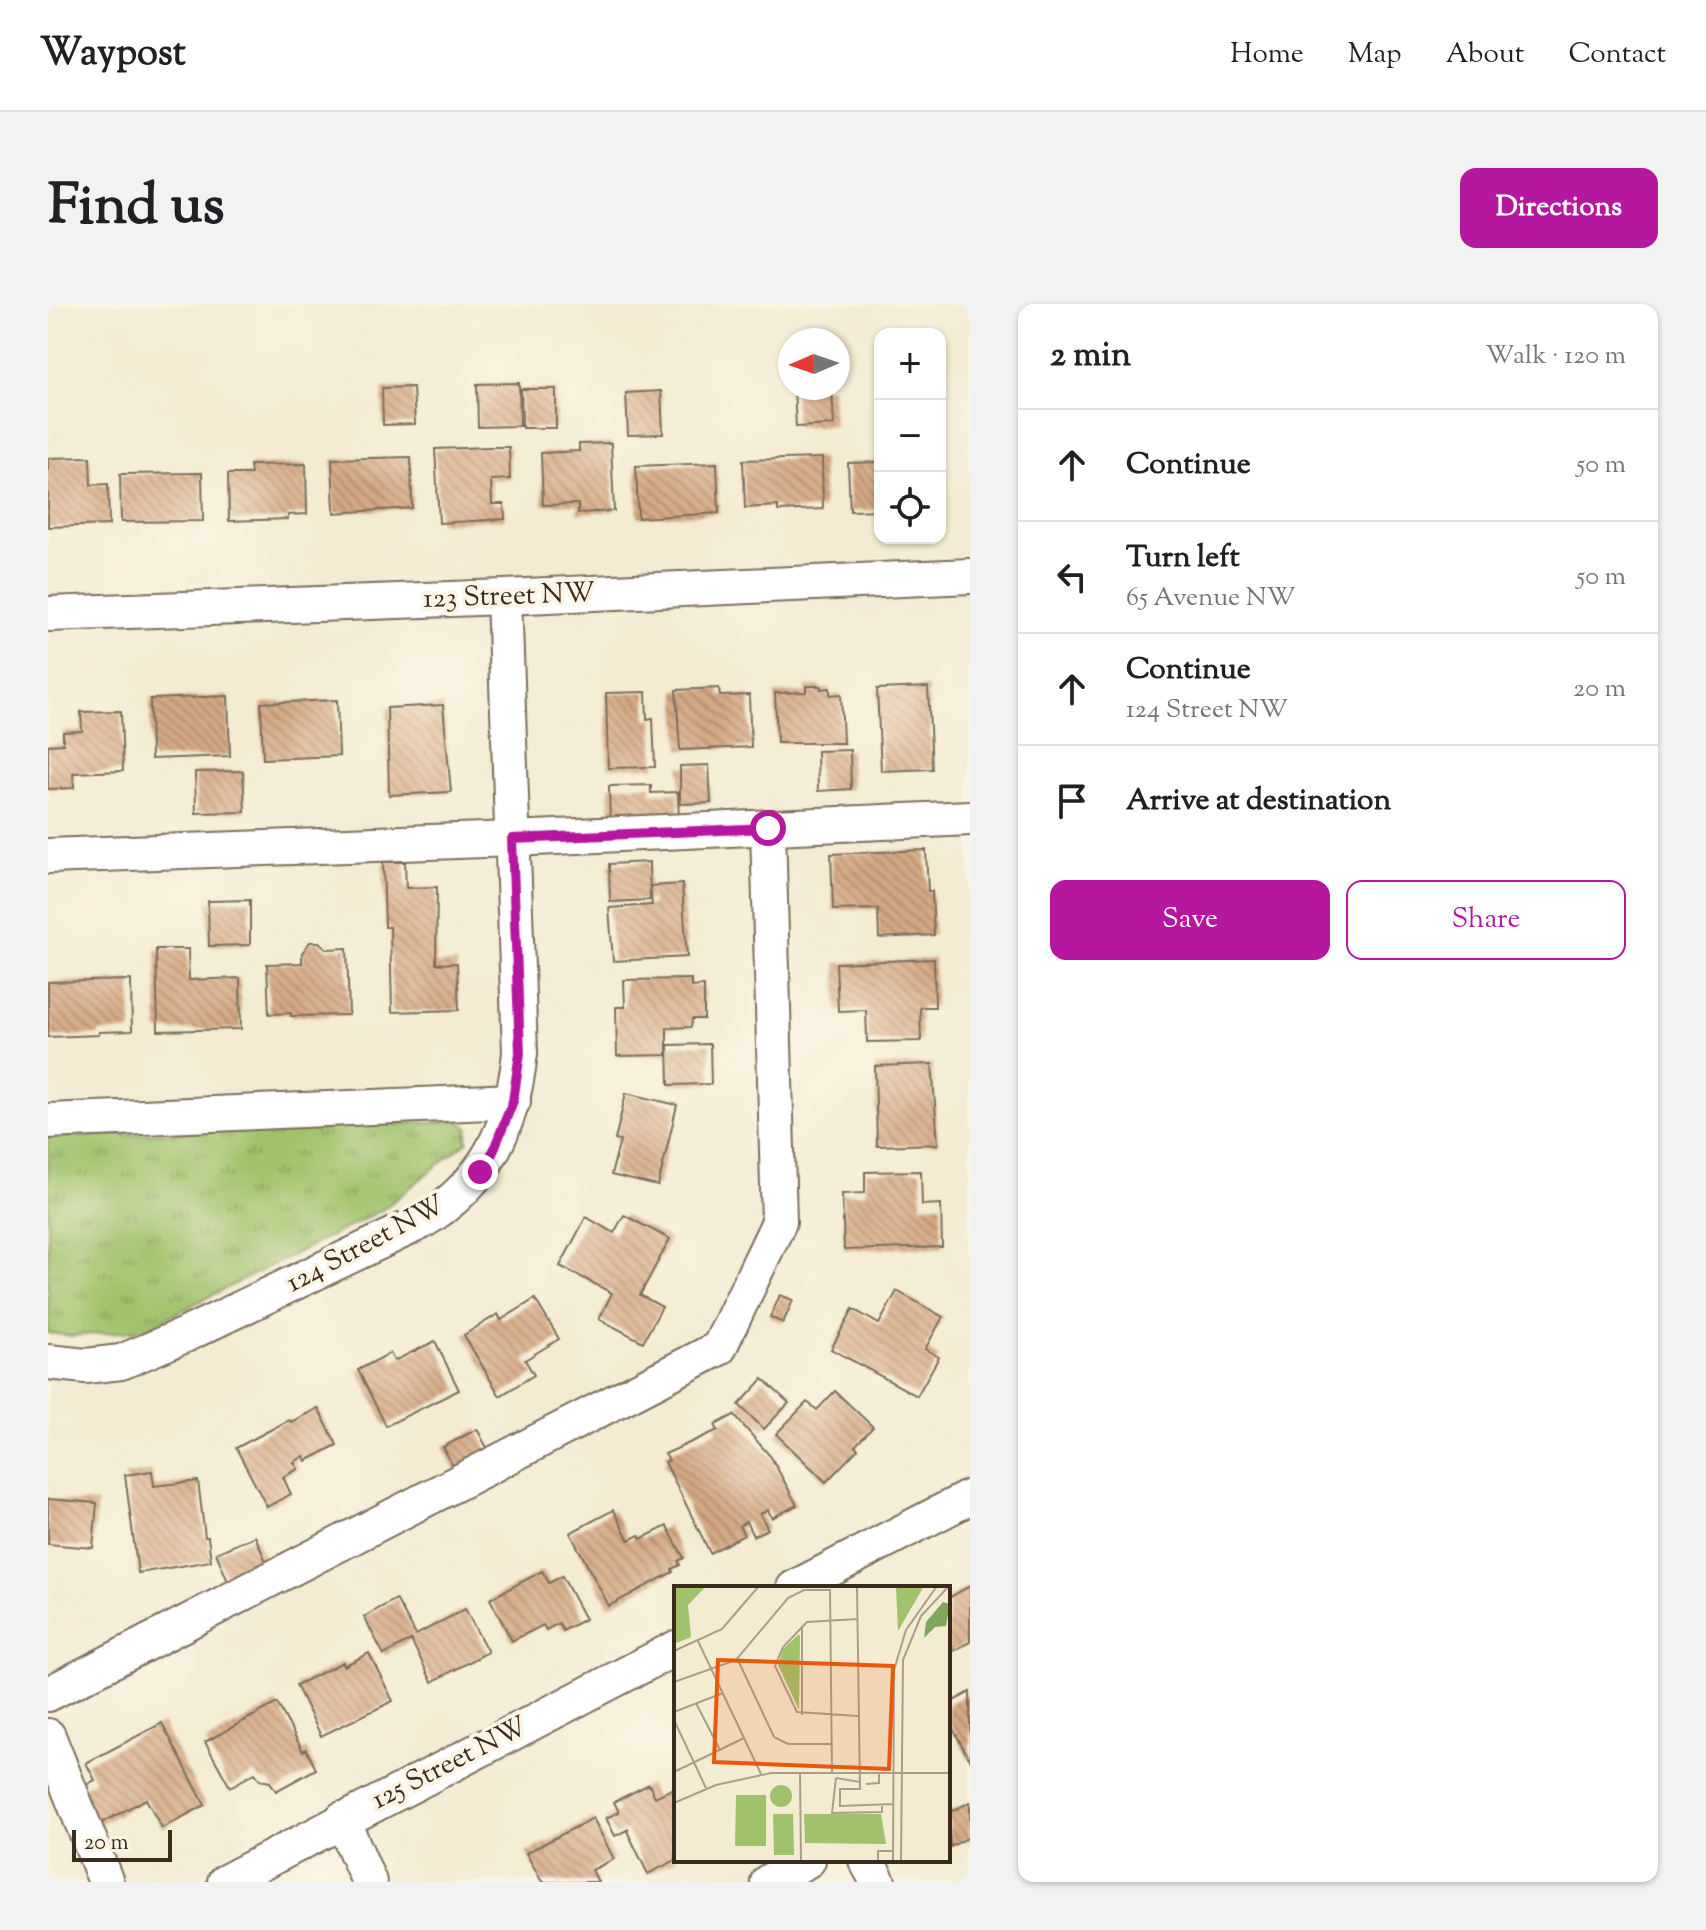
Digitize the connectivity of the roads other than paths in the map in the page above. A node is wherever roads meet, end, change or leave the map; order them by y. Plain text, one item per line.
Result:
1 (970, 576) edge
2 (504, 597) junction
3 (48, 614) edge
4 (970, 818) edge
5 (768, 828) junction
6 (512, 839) junction
7 (48, 856) edge
8 (513, 1101) junction
9 (48, 1121) edge
10 (48, 1362) edge
11 (970, 1497) edge
12 (798, 1586) edge
13 (674, 1649) edge
14 (48, 1694) edge
15 (48, 1736) edge
16 (342, 1819) junction
17 (804, 1862) edge
18 (867, 1862) edge
19 (106, 1882) edge
20 (225, 1882) edge
21 (369, 1882) edge
22 (768, 1882) edge
23 (878, 1882) edge

1 - 2 street, 123 Street NW
2 - 3 street, 123 Street NW
2 - 6 street, 124 Street NW
4 - 5 street
5 - 6 street
5 - 14 street
6 - 7 street
6 - 8 street, 124 Street NW
8 - 9 street
8 - 10 street, 124 Street NW
11 - 12 street
13 - 16 street, 125 Street NW
15 - 19 street
16 - 20 street, 125 Street NW
16 - 21 street
17 - 22 street
18 - 23 street

